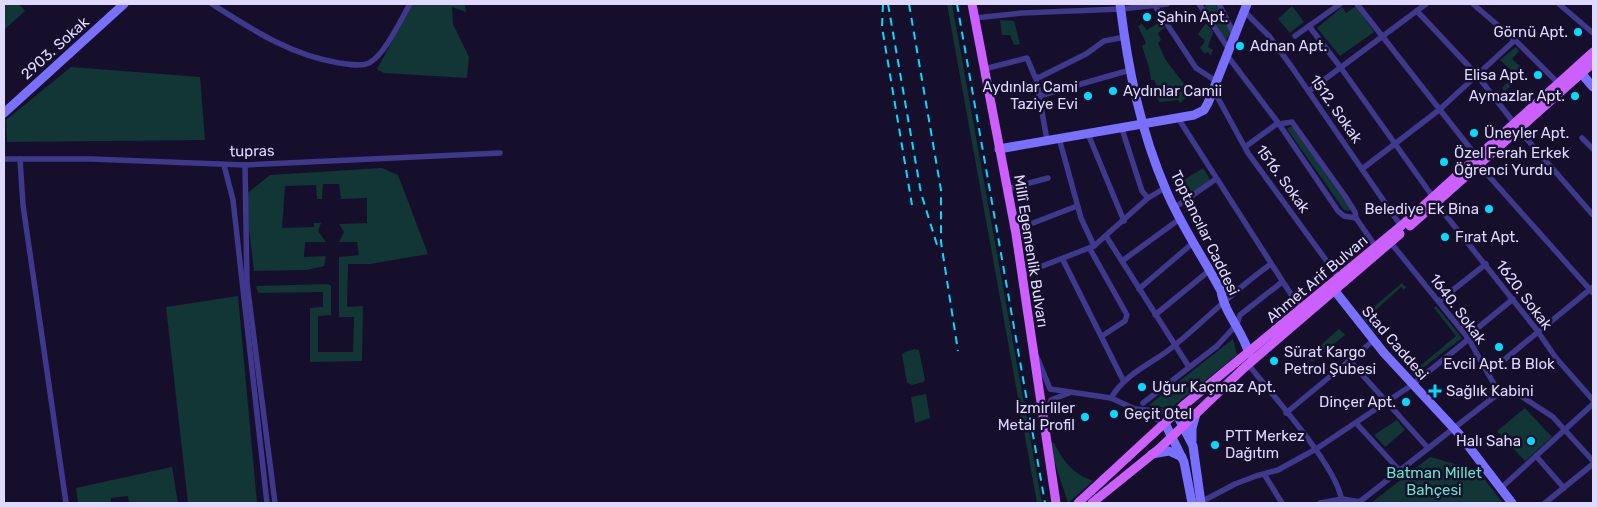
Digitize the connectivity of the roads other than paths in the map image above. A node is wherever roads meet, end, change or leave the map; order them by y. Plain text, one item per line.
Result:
1 (124, 4) edge
2 (212, 4) edge
3 (410, 4) edge
4 (972, 4) edge
5 (1071, 4) edge
6 (1167, 4) edge
7 (1199, 4) edge
8 (1219, 4) edge
9 (1340, 4) edge
10 (1357, 4) edge
11 (1426, 4) edge
12 (1473, 4) edge
13 (1559, 4) edge
14 (1121, 6) edge
15 (1155, 6) junction
16 (1245, 7) edge
17 (1416, 11) junction
18 (1072, 12) junction
19 (974, 18) junction
20 (1309, 26) junction
21 (1593, 33) edge
22 (1234, 34) junction
23 (1294, 36) dead end
24 (1382, 36) junction
25 (1125, 37) junction
26 (1514, 40) junction
27 (1227, 51) junction
28 (1593, 52) edge
29 (1593, 63) edge
30 (1341, 68) junction
31 (984, 69) junction
32 (1130, 70) junction
33 (1581, 73) junction
34 (1476, 74) junction
35 (1036, 78) junction
36 (1560, 84) junction
37 (1215, 85) junction
38 (1593, 87) edge
39 (1309, 90) junction
40 (1039, 96) junction
41 (1439, 110) junction
42 (4, 112) edge
43 (1178, 118) junction
44 (1279, 124) junction
45 (1142, 125) junction
46 (1517, 126) junction
47 (1122, 129) junction
48 (1088, 134) junction
49 (1058, 138) junction
50 (1582, 138) dead end
51 (1047, 140) junction
52 (1394, 144) junction
53 (1245, 147) junction
54 (999, 149) junction
55 (1593, 149) edge
56 (500, 154) dead end
57 (4, 159) edge
58 (20, 159) junction
59 (1478, 161) junction
60 (224, 165) junction
61 (245, 165) junction
62 (1362, 169) junction
63 (1048, 178) dead end
64 (1216, 180) junction
65 (1165, 188) junction
66 (1007, 189) junction
67 (1148, 198) junction
68 (1435, 200) junction
69 (1077, 206) junction
70 (1174, 208) junction
71 (1593, 215) edge
72 (1180, 218) junction
73 (1356, 218) junction
74 (1124, 221) junction
75 (1402, 226) junction
76 (1015, 230) junction
77 (1106, 236) junction
78 (1194, 242) junction
79 (1391, 243) junction
80 (1092, 247) junction
81 (1376, 247) junction
82 (1063, 260) junction
83 (1122, 261) junction
84 (1271, 264) junction
85 (1486, 264) junction
86 (1210, 270) junction
87 (1022, 274) junction
88 (1340, 278) junction
89 (1282, 282) junction
90 (1139, 289) junction
91 (1592, 290) edge
92 (1335, 291) junction
93 (1513, 299) junction
94 (1439, 301) junction
95 (1222, 302) junction
96 (1301, 310) junction
97 (1154, 315) junction
98 (1237, 324) junction
99 (1539, 333) junction
100 (1102, 336) junction
101 (1468, 338) junction
102 (1374, 340) junction
103 (1032, 341) junction
104 (1175, 345) junction
105 (1249, 354) junction
106 (1350, 360) junction
107 (1248, 364) junction
108 (1189, 368) junction
109 (1488, 373) junction
110 (1123, 380) junction
111 (1412, 385) junction
112 (1050, 389) junction
113 (1038, 392) junction
114 (1071, 392) junction
115 (1499, 392) junction
116 (1111, 398) junction
117 (1387, 402) junction
118 (1593, 402) edge
119 (1143, 403) dead end
120 (1136, 409) junction
121 (1176, 413) junction
122 (1196, 414) junction
123 (1286, 414) junction
124 (1043, 422) junction
125 (1165, 423) junction
126 (1356, 423) junction
127 (1183, 425) junction
128 (1452, 428) junction
129 (1566, 429) junction
130 (1172, 435) junction
131 (1193, 446) junction
132 (1428, 448) junction
133 (1316, 449) junction
134 (1152, 454) junction
135 (1536, 456) junction
136 (1182, 457) junction
137 (1593, 463) edge
138 (1400, 471) junction
139 (1264, 474) junction
140 (1501, 488) junction
141 (1564, 488) junction
142 (1055, 499) edge
143 (1342, 501) edge
144 (66, 503) edge
145 (267, 503) edge
146 (275, 503) edge
147 (1061, 503) edge
148 (1078, 503) edge
149 (1092, 503) edge
150 (1195, 503) edge
151 (1282, 503) edge
152 (1320, 503) edge
153 (1360, 503) edge
154 (1512, 503) edge
155 (1545, 503) edge

1 - 42 street, 2903. Sokak
2 - 3 street
4 - 19 main road, Millî Egemenlik Bulvarı
5 - 18 street
6 - 15 street
7 - 27 street
8 - 22 street
9 - 20 street
10 - 24 street
11 - 17 street
12 - 26 street
13 - 21 street
14 - 15 street
14 - 18 street
14 - 25 street, Toptancılar Caddesi
15 - 37 street
16 - 22 street
16 - 39 street, 1512. Sokak
17 - 24 street
17 - 34 street
18 - 19 street
19 - 31 main road, Millî Egemenlik Bulvarı
20 - 23 street
20 - 30 street, 1620. Sokak
22 - 27 street
24 - 30 street
24 - 41 street
25 - 32 street, Toptancılar Caddesi
25 - 35 street
26 - 34 street
26 - 36 street
27 - 37 street
27 - 44 street
28 - 36 main road, Ahmet Arif Bulvarı
29 - 33 main road, Ahmet Arif Bulvarı
30 - 39 street
30 - 52 street, 1620. Sokak
31 - 35 street
31 - 54 main road, Millî Egemenlik Bulvarı
32 - 40 street
32 - 45 street, Toptancılar Caddesi
33 - 38 street
33 - 46 main road, Ahmet Arif Bulvarı
34 - 41 street
34 - 46 street
35 - 40 street
36 - 46 main road, Ahmet Arif Bulvarı
37 - 43 street
37 - 53 street, 1516. Sokak
39 - 62 street, 1512. Sokak
40 - 51 street
41 - 52 street
41 - 59 street
43 - 45 street
43 - 64 street
44 - 53 street
44 - 73 street
44 - 73 street
45 - 47 street
45 - 65 street, Toptancılar Caddesi
46 - 59 main road, Ahmet Arif Bulvarı
46 - 71 street
47 - 48 street
47 - 67 street
48 - 49 street
48 - 74 street
49 - 51 street
49 - 69 street
50 - 55 street
51 - 54 street
52 - 62 street
52 - 68 street, 1620. Sokak
53 - 88 street, 1516. Sokak
54 - 66 main road, Millî Egemenlik Bulvarı
56 - 61 street, tupras
57 - 58 street, tupras
58 - 60 street, tupras
58 - 144 street
59 - 68 main road, Ahmet Arif Bulvarı
59 - 91 street
60 - 61 street, tupras
60 - 145 street
61 - 146 street
62 - 75 street, 1512. Sokak
63 - 66 street
64 - 70 street
64 - 84 street
65 - 67 street
65 - 70 street, Toptancılar Caddesi
66 - 76 main road, Millî Egemenlik Bulvarı
67 - 74 street
68 - 75 main road, Ahmet Arif Bulvarı
68 - 79 main road, Ahmet Arif Bulvarı
68 - 85 street, 1620. Sokak
69 - 76 street
69 - 80 street
70 - 72 street, Toptancılar Caddesi
72 - 78 street, Toptancılar Caddesi
72 - 83 street
73 - 81 street
74 - 77 street
75 - 81 main road, Ahmet Arif Bulvarı
76 - 87 main road, Millî Egemenlik Bulvarı
77 - 80 street
77 - 83 street
78 - 86 street, Toptancılar Caddesi
78 - 90 street
79 - 92 main road, Ahmet Arif Bulvarı
79 - 94 street, 1640. Sokak
80 - 82 street
80 - 100 street
81 - 88 main road, Ahmet Arif Bulvarı
82 - 87 street
82 - 100 street
83 - 90 street
84 - 89 street
84 - 95 street
85 - 93 street, 1620. Sokak
85 - 94 street
86 - 95 street, Toptancılar Caddesi
86 - 97 street
87 - 103 main road, Millî Egemenlik Bulvarı
88 - 96 main road, Ahmet Arif Bulvarı
89 - 96 street
89 - 98 street
90 - 97 street
91 - 99 street
92 - 102 street, Stad Caddesi
92 - 107 main road, Ahmet Arif Bulvarı
93 - 99 street, 1620. Sokak
93 - 101 street
94 - 101 street, 1640. Sokak
95 - 98 street, Toptancılar Caddesi
95 - 104 street
96 - 105 main road, Ahmet Arif Bulvarı
97 - 104 street
98 - 105 street, Toptancılar Caddesi
98 - 108 street
99 - 109 street
99 - 118 street, 1620. Sokak
100 - 110 street
101 - 109 street, 1640. Sokak
101 - 111 street
102 - 106 street
102 - 111 street, Stad Caddesi
103 - 112 street
103 - 113 main road, Millî Egemenlik Bulvarı
104 - 108 street
104 - 110 street
105 - 121 main road, Ahmet Arif Bulvarı
106 - 117 street
106 - 123 street
107 - 122 main road, Ahmet Arif Bulvarı
107 - 123 street
108 - 119 street
109 - 115 street, 1640. Sokak
110 - 116 street
111 - 117 street
111 - 128 street, Stad Caddesi
112 - 113 street
112 - 114 street
113 - 124 main road, Millî Egemenlik Bulvarı
114 - 116 street
114 - 124 street
115 - 128 street
115 - 129 street
116 - 120 street
117 - 126 street
117 - 132 street
118 - 129 street
120 - 121 street
120 - 125 street
121 - 125 main road, Ahmet Arif Bulvarı
121 - 127 street
122 - 127 main road, Ahmet Arif Bulvarı
122 - 131 street
123 - 133 street
124 - 142 main road, Millî Egemenlik Bulvarı
125 - 130 street
125 - 148 main road, Ahmet Arif Bulvarı
126 - 133 street
126 - 138 street
127 - 130 main road, Ahmet Arif Bulvarı
127 - 131 street
128 - 132 street
128 - 140 street, Stad Caddesi
129 - 135 street
129 - 137 street
130 - 134 main road, Ahmet Arif Bulvarı
130 - 136 street
131 - 150 street
132 - 138 street
133 - 139 street
133 - 143 street
134 - 136 street
134 - 149 main road, Ahmet Arif Bulvarı
135 - 140 street
135 - 141 street
136 - 150 street
137 - 141 street
138 - 153 street
139 - 150 street
139 - 151 street
140 - 154 street, Stad Caddesi
141 - 155 street
142 - 147 main road
143 - 152 street
143 - 153 street

